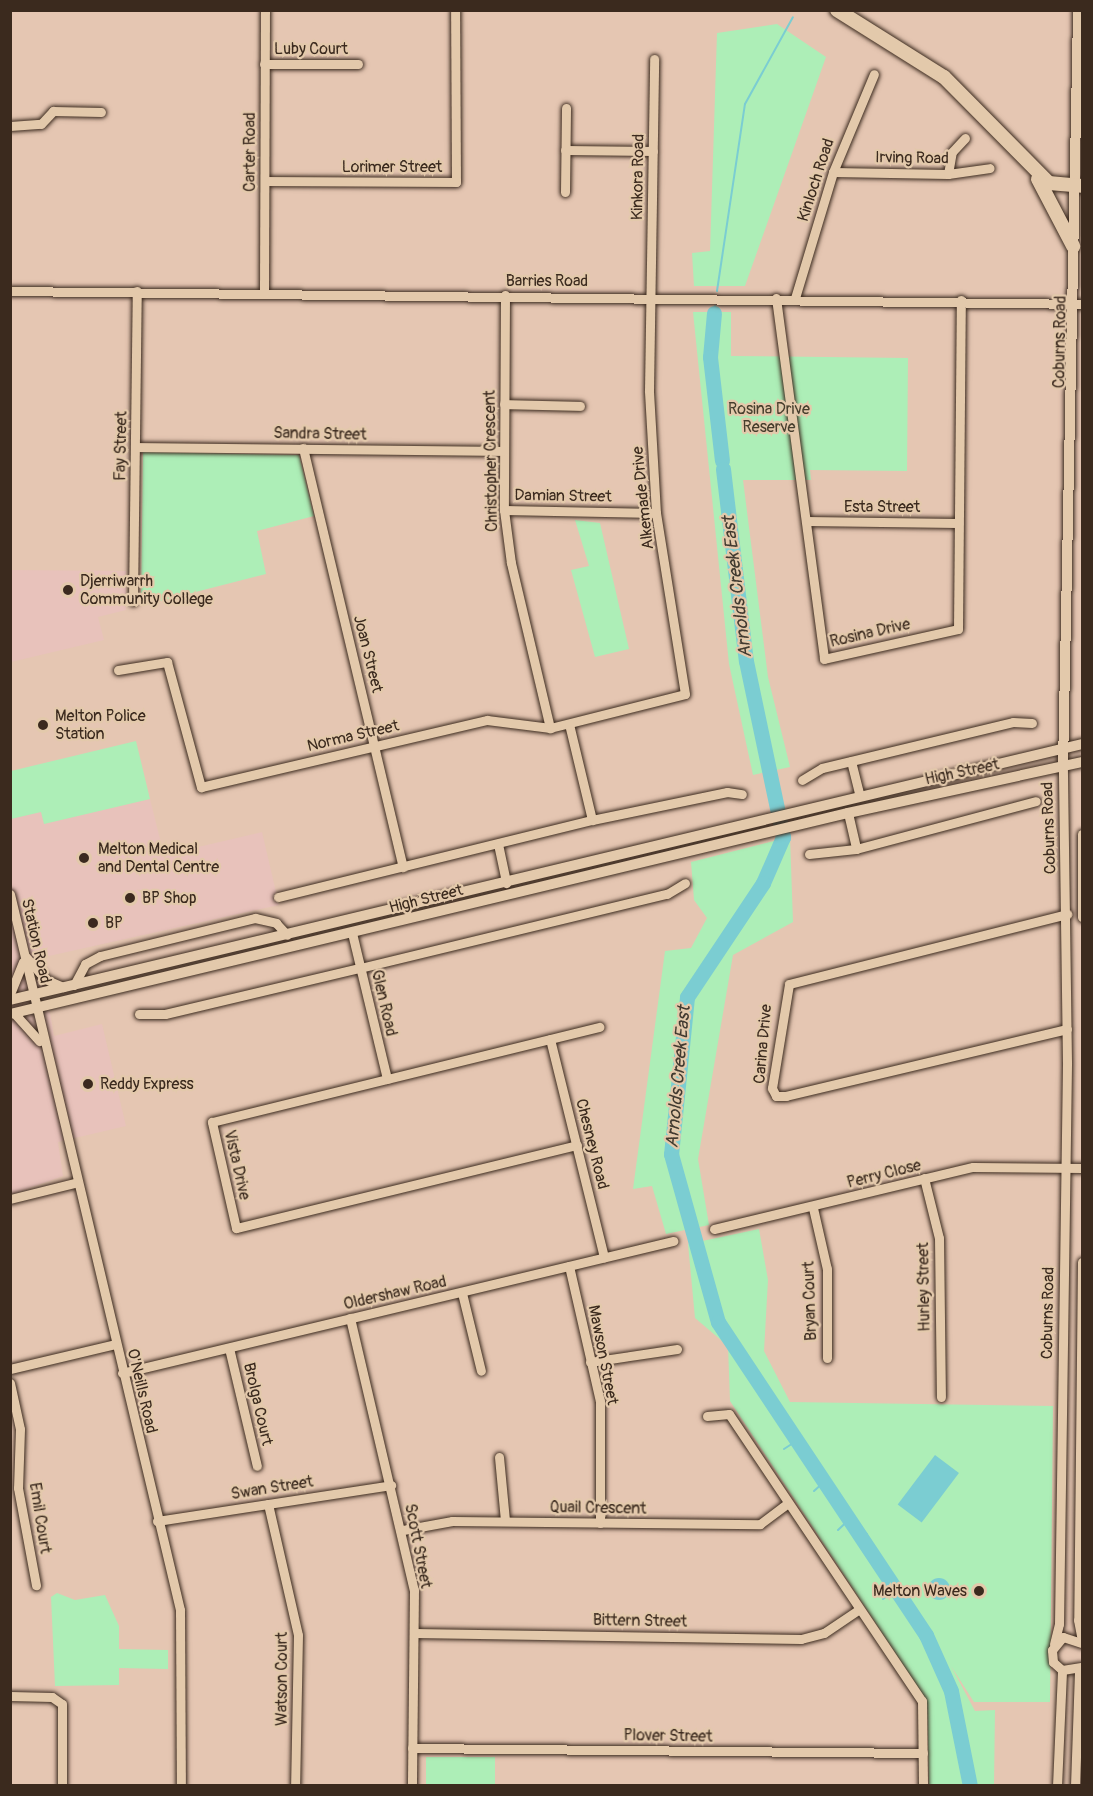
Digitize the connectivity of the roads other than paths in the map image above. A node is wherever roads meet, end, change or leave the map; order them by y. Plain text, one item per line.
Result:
1 (265, 10) edge
2 (455, 10) edge
3 (837, 10) edge
4 (1078, 10) edge
5 (654, 59) dead end
6 (264, 64) junction
7 (358, 64) dead end
8 (874, 74) dead end
9 (566, 108) dead end
10 (102, 112) dead end
11 (10, 126) edge
12 (965, 138) dead end
13 (565, 150) junction
14 (653, 151) junction
15 (1026, 161) junction
16 (990, 168) dead end
17 (833, 172) junction
18 (948, 174) junction
19 (265, 181) junction
20 (1079, 185) edge
21 (565, 192) dead end
22 (1073, 246) junction
23 (10, 291) edge
24 (137, 291) junction
25 (264, 293) junction
26 (505, 295) junction
27 (651, 296) junction
28 (776, 297) junction
29 (795, 298) junction
30 (961, 300) junction
31 (1079, 304) edge
32 (504, 404) junction
33 (580, 406) dead end
34 (136, 447) junction
35 (303, 448) junction
36 (504, 451) junction
37 (1079, 469) edge
38 (504, 510) junction
39 (656, 513) junction
40 (806, 522) junction
41 (957, 523) junction
42 (134, 601) dead end
43 (118, 670) dead end
44 (685, 694) joint
45 (1032, 723) dead end
46 (569, 724) junction
47 (550, 728) junction
48 (1083, 744) edge
49 (374, 747) junction
50 (1064, 748) junction
51 (851, 761) junction
52 (1083, 762) edge
53 (1062, 766) junction
54 (802, 780) dead end
55 (741, 794) dead end
56 (860, 796) junction
57 (844, 800) junction
58 (1036, 801) dead end
59 (863, 809) junction
60 (848, 813) junction
61 (592, 820) junction
62 (784, 823) junction
63 (1083, 834) edge
64 (498, 844) junction
65 (856, 849) junction
66 (809, 854) dead end
67 (403, 867) junction
68 (685, 883) dead end
69 (508, 889) junction
70 (10, 894) edge
71 (278, 897) dead end
72 (1067, 914) junction
73 (1083, 917) edge
74 (351, 921) junction
75 (352, 933) junction
76 (287, 935) junction
77 (24, 955) junction
78 (360, 968) junction
79 (69, 986) junction
80 (10, 994) edge
81 (33, 994) junction
82 (10, 1000) edge
83 (36, 1008) junction
84 (12, 1014) edge
85 (139, 1014) dead end
86 (600, 1027) dead end
87 (1067, 1029) junction
88 (550, 1039) junction
89 (46, 1054) junction
90 (387, 1079) junction
91 (577, 1145) junction
92 (1065, 1167) junction
93 (1083, 1168) edge
94 (924, 1178) junction
95 (78, 1182) junction
96 (10, 1199) edge
97 (813, 1208) junction
98 (714, 1229) dead end
99 (673, 1241) dead end
100 (604, 1257) junction
101 (1083, 1262) edge
102 (569, 1266) junction
103 (462, 1293) junction
104 (350, 1318) junction
105 (1082, 1325) edge
106 (116, 1344) junction
107 (229, 1348) junction
108 (677, 1348) dead end
109 (1082, 1351) edge
110 (826, 1358) dead end
111 (590, 1362) junction
112 (10, 1369) edge
113 (481, 1371) dead end
114 (122, 1373) junction
115 (10, 1383) edge
116 (941, 1397) dead end
117 (707, 1416) dead end
118 (1061, 1432) junction
119 (1081, 1432) junction
120 (499, 1457) dead end
121 (257, 1466) dead end
122 (391, 1485) junction
123 (268, 1504) junction
124 (787, 1504) junction
125 (157, 1521) junction
126 (505, 1521) junction
127 (600, 1523) junction
128 (403, 1530) junction
129 (36, 1585) dead end
130 (858, 1611) junction
131 (414, 1633) junction
132 (1083, 1642) edge
133 (1054, 1644) junction
134 (1081, 1667) edge
135 (1062, 1670) junction
136 (10, 1696) edge
137 (412, 1748) junction
138 (923, 1753) junction
139 (62, 1785) edge
140 (181, 1785) edge
141 (296, 1785) edge
142 (412, 1785) edge
143 (923, 1785) edge
144 (1057, 1785) edge
145 (1075, 1785) edge

1 - 6 street, Carter Road
2 - 19 street, Lorimer Street
3 - 15 highway
4 - 20 main road, Coburns Road
5 - 14 street, Kinkora Road
6 - 7 street, Luby Court
6 - 19 street, Carter Road
8 - 17 street, Kinloch Road
9 - 13 street
10 - 11 street
12 - 18 street
13 - 14 street
13 - 21 street
14 - 27 street, Kinkora Road
15 - 20 highway
15 - 22 highway
16 - 18 street, Irving Road
17 - 18 street, Irving Road
17 - 29 street, Kinloch Road
19 - 25 street, Carter Road
20 - 22 main road, Coburns Road
22 - 31 main road, Coburns Road
23 - 24 street, Barries Road
24 - 25 street, Barries Road
24 - 34 street, Fay Street
25 - 26 street, Barries Road
26 - 27 street, Barries Road
26 - 32 street, Christopher Crescent
27 - 28 street, Barries Road
27 - 39 street, Alkemade Drive
28 - 29 street, Barries Road
28 - 40 street, Rosina Drive
29 - 30 street, Barries Road
30 - 31 street, Barries Road
30 - 41 street, Rosina Drive
31 - 37 main road, Coburns Road
32 - 33 street
32 - 36 street, Christopher Crescent
34 - 35 street, Sandra Street
34 - 42 street, Fay Street
35 - 36 street, Sandra Street
35 - 49 street, Joan Street
36 - 38 street, Christopher Crescent
37 - 50 main road, Coburns Road
38 - 39 street, Damian Street
38 - 47 street, Christopher Crescent
39 - 44 street, Alkemade Drive
40 - 41 street, Esta Street
40 - 41 street, Rosina Drive
43 - 49 street, Norma Street
44 - 46 street, Norma Street
45 - 51 street
46 - 47 street, Norma Street
46 - 61 street
47 - 49 street, Norma Street
48 - 50 main road, High Street
49 - 67 street, Joan Street
50 - 53 main road, Coburns Road
50 - 56 main road, High Street
51 - 54 street
51 - 56 street
52 - 53 main road, High Street
53 - 59 main road, High Street
53 - 72 street, Coburns Road
55 - 61 street
56 - 57 main road, High Street
56 - 59 main road
57 - 60 main road
57 - 62 main road, High Street
58 - 65 street
59 - 60 main road, High Street
60 - 62 main road, High Street
60 - 65 street
61 - 64 street
62 - 69 main road, High Street
63 - 73 street, Coburns Road
64 - 67 street
64 - 69 street
65 - 66 street
67 - 71 street
68 - 78 street
69 - 74 main road, High Street
69 - 75 main road, High Street
70 - 77 street, Station Road
72 - 87 street, Coburns Road
72 - 87 street, Carina Drive
74 - 75 main road
74 - 76 main road, High Street
75 - 78 street, Glen Road
75 - 83 main road, High Street
76 - 79 main road, High Street
76 - 79 street
77 - 79 street
77 - 80 street
77 - 81 street, Station Road
78 - 85 street
78 - 90 street, Glen Road
79 - 81 main road, High Street
81 - 82 main road, High Street
81 - 83 street, Station Road
83 - 84 main road, High Street
83 - 89 street, O'Neills Road
84 - 89 street
86 - 88 street, Vista Drive
87 - 92 street, Coburns Road
88 - 90 street, Vista Drive
88 - 91 street, Chesney Road
89 - 95 street, O'Neills Road
90 - 91 street, Vista Drive
91 - 100 street, Chesney Road
92 - 93 street, Perry Close
92 - 94 street, Perry Close
92 - 118 street, Coburns Road
94 - 97 street, Perry Close
94 - 116 street, Hurley Street
95 - 96 street
95 - 106 street, O'Neills Road
97 - 98 street, Perry Close
97 - 110 street, Bryan Court
99 - 100 street, Oldershaw Road
100 - 102 street, Oldershaw Road
101 - 105 street, Coburns Road
102 - 103 street, Oldershaw Road
102 - 111 street, Mawson Street
103 - 104 street, Oldershaw Road
103 - 113 street
104 - 107 street, Oldershaw Road
104 - 122 street, Scott Street
105 - 109 street, Coburns Road
106 - 112 street
106 - 114 street, O'Neills Road
107 - 114 street, Oldershaw Road
107 - 121 street, Brolga Court
108 - 111 street
109 - 119 street, Coburns Road
111 - 127 street, Mawson Street
114 - 125 street, O'Neills Road
115 - 129 street, Emil Court
117 - 124 street
118 - 119 street
118 - 133 street, Coburns Road
119 - 132 street, Coburns Road
120 - 126 street
122 - 123 street, Swan Street
122 - 128 street, Scott Street
123 - 125 street, Swan Street
123 - 141 street, Watson Court
124 - 127 street, Quail Crescent
124 - 130 street
125 - 140 street, O'Neills Road
126 - 127 street, Quail Crescent
126 - 128 street, Quail Crescent
128 - 131 street, Scott Street
130 - 131 street, Bittern Street
130 - 138 street
131 - 137 street, Scott Street
132 - 133 street
133 - 135 street
134 - 135 street
134 - 145 street
135 - 144 street
136 - 139 street
137 - 138 street, Plover Street
137 - 142 street, Scott Street
138 - 143 street

